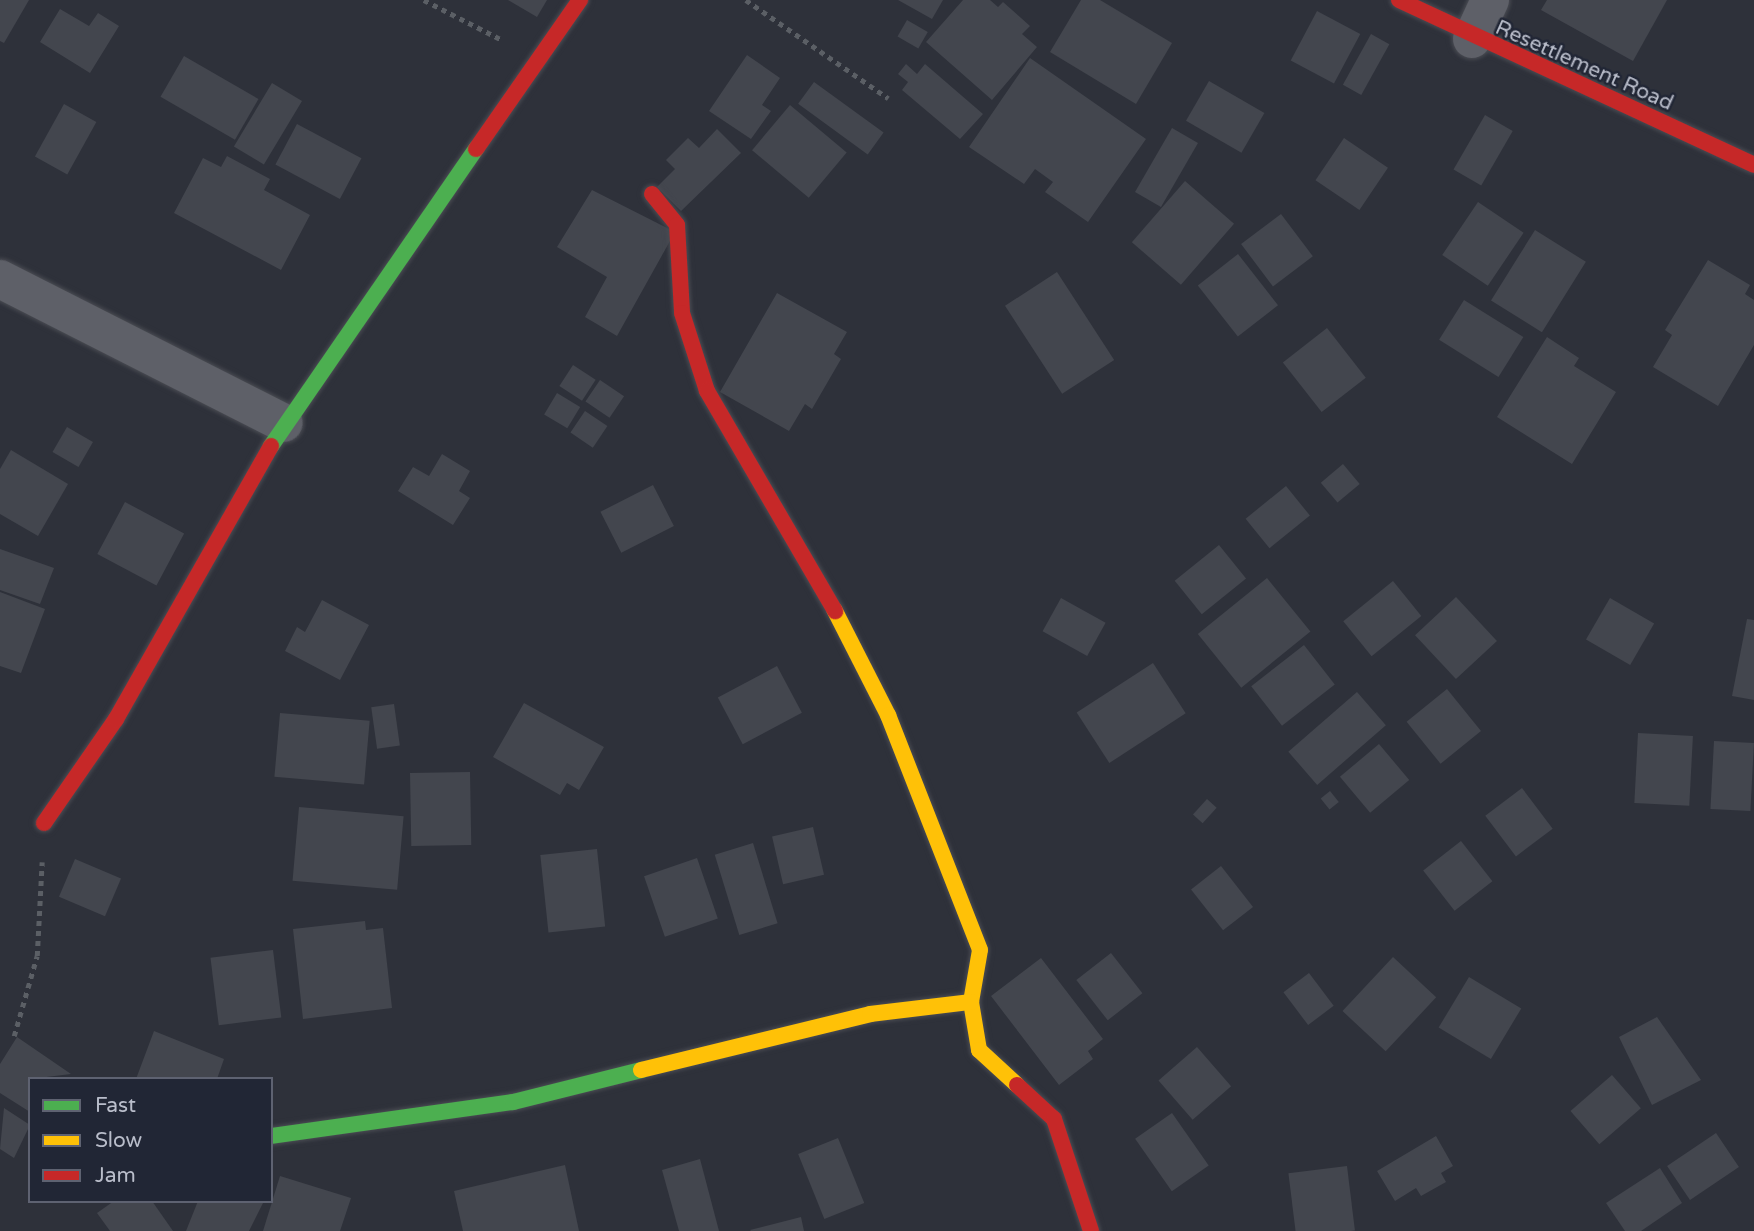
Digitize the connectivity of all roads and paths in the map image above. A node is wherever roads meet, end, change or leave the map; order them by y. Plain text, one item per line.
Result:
1 (424, 0) edge
2 (580, 0) edge
3 (746, 0) edge
4 (1399, 0) edge
5 (1490, 0) edge
6 (1472, 39) junction
7 (537, 58) junction
8 (888, 98) dead end
9 (1754, 165) edge
10 (652, 194) dead end
11 (0, 279) edge
12 (284, 423) junction
13 (44, 823) joint
14 (971, 1002) junction
15 (14, 1036) dead end
16 (273, 1136) edge
17 (1091, 1231) edge

1 - 7 path
2 - 7 street
3 - 8 path
4 - 6 street, Resettlement Road
5 - 6 street
6 - 9 street, Resettlement Road
7 - 12 street
10 - 14 street
11 - 12 street
12 - 13 street
13 - 15 path
14 - 16 street
14 - 17 street

